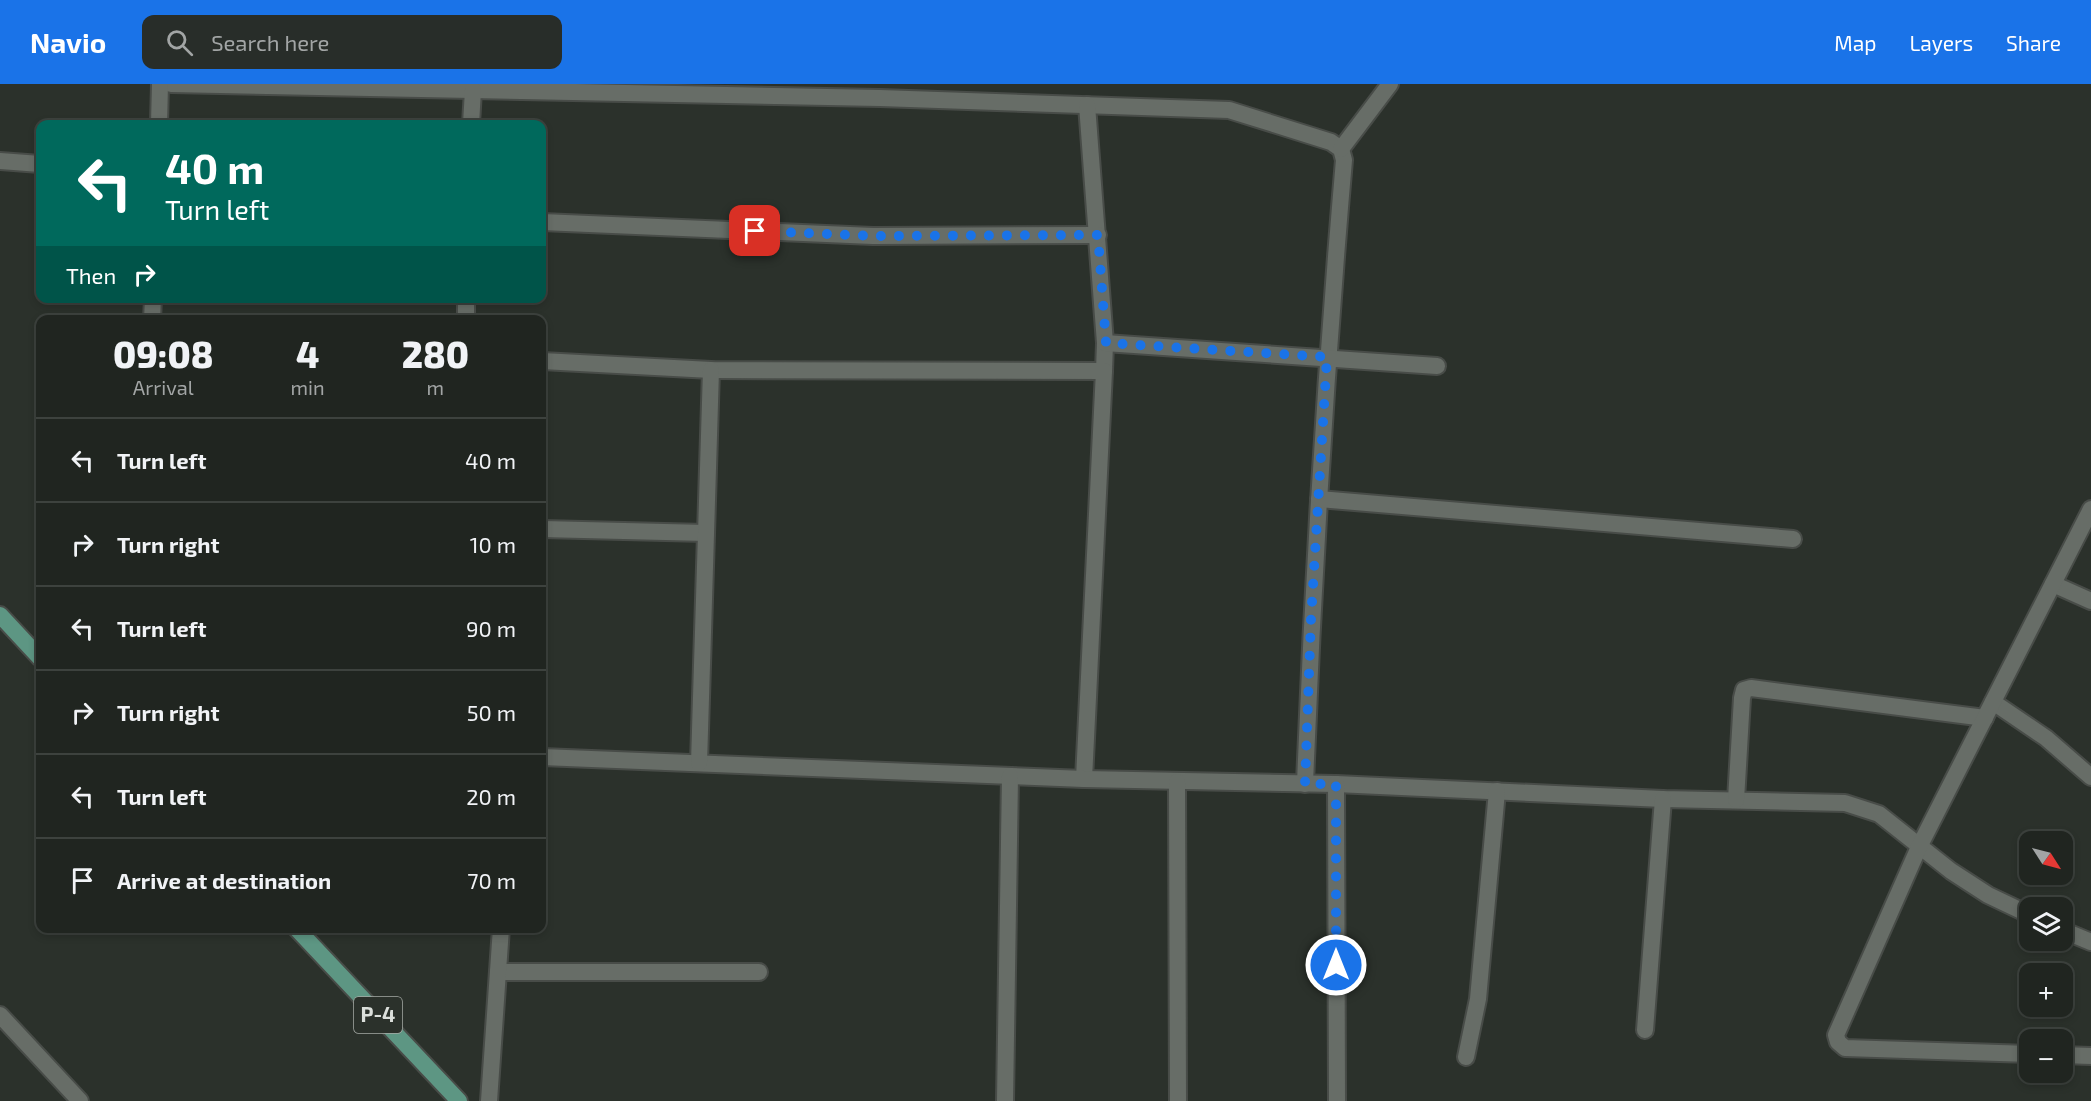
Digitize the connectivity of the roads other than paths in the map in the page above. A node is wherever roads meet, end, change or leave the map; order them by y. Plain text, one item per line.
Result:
1 (160, 84) edge
2 (171, 84) edge
3 (1390, 84) edge
4 (376, 86) edge
5 (558, 88) edge
6 (472, 90) junction
7 (1087, 105) junction
8 (159, 120) edge
9 (471, 120) edge
10 (1341, 148) junction
11 (0, 161) edge
12 (36, 164) edge
13 (546, 222) edge
14 (1098, 235) junction
15 (1106, 343) junction
16 (1327, 357) junction
17 (546, 362) edge
18 (1437, 366) dead end
19 (711, 370) junction
20 (1104, 371) junction
21 (1318, 499) junction
22 (2091, 509) edge
23 (546, 529) edge
24 (706, 533) junction
25 (1793, 539) dead end
26 (2053, 584) junction
27 (2091, 601) edge
28 (0, 615) edge
29 (36, 654) edge
30 (1993, 702) junction
31 (1985, 718) junction
32 (546, 757) edge
33 (699, 763) junction
34 (1010, 776) junction
35 (2091, 777) edge
36 (1084, 779) junction
37 (1177, 782) junction
38 (1305, 784) junction
39 (1336, 784) junction
40 (1497, 790) junction
41 (1663, 799) junction
42 (1736, 800) junction
43 (1919, 847) junction
44 (2019, 910) edge
45 (301, 933) edge
46 (501, 933) edge
47 (2073, 935) edge
48 (2091, 942) edge
49 (498, 972) junction
50 (759, 972) dead end
51 (0, 1015) edge
52 (1645, 1030) dead end
53 (2019, 1054) edge
54 (2073, 1055) edge
55 (2091, 1056) edge
56 (1466, 1057) dead end
57 (80, 1101) edge
58 (459, 1101) edge
59 (489, 1101) edge
60 (1005, 1101) edge
61 (1178, 1101) edge
62 (1337, 1101) edge

1 - 8 street
2 - 4 street
3 - 10 street
4 - 6 street
5 - 6 street
5 - 7 street
6 - 9 street
7 - 10 street
7 - 14 street
10 - 16 street
11 - 12 street
13 - 14 street
14 - 15 street
15 - 16 street
15 - 20 street
16 - 18 street
16 - 21 street
17 - 19 street
19 - 20 street
19 - 24 street
20 - 36 street
21 - 25 street
21 - 38 street
22 - 26 street
23 - 24 street
24 - 33 street
26 - 27 street
26 - 30 street
28 - 29 main road
30 - 31 street
30 - 35 street
31 - 42 street
31 - 43 street
32 - 33 street
33 - 34 street
34 - 36 street
34 - 60 street
36 - 37 street
37 - 38 street
37 - 61 street
38 - 39 street
39 - 40 street
39 - 62 street
40 - 41 street
40 - 56 street
41 - 42 street
41 - 52 street
42 - 43 street
43 - 44 street
43 - 53 street
45 - 58 main road, P-4
46 - 49 street
47 - 48 street
49 - 50 street
49 - 59 street
51 - 57 street
54 - 55 street

